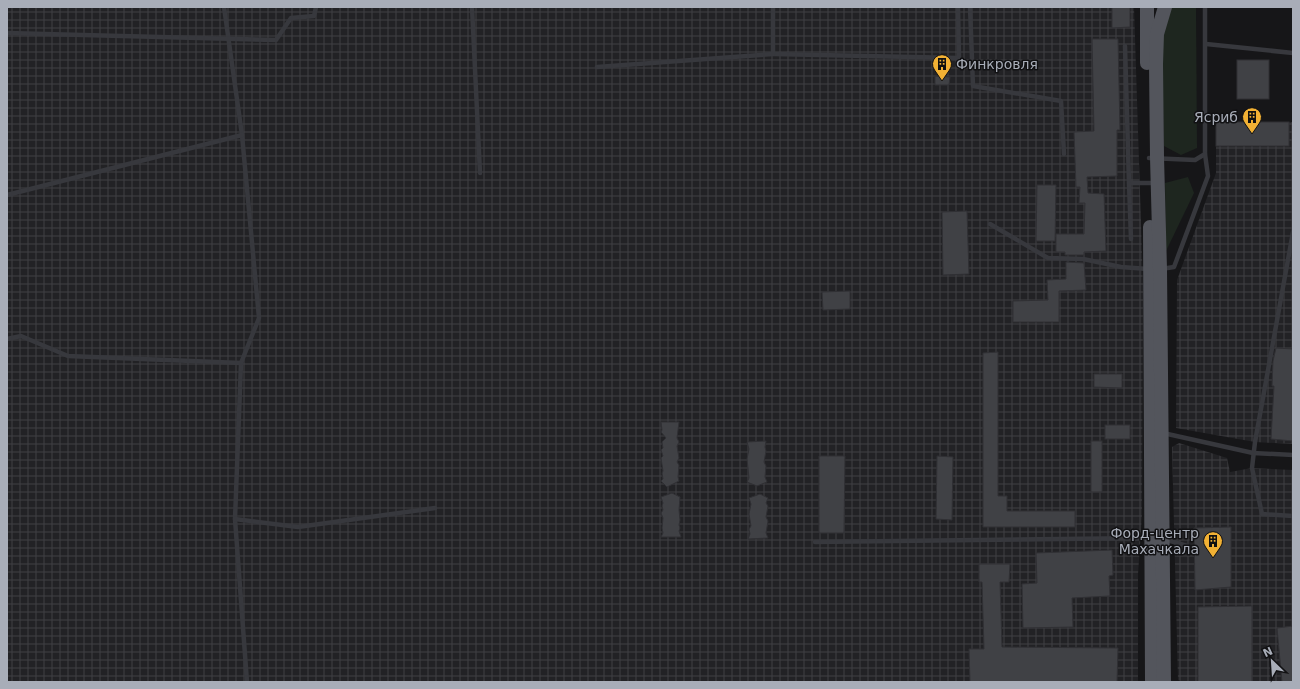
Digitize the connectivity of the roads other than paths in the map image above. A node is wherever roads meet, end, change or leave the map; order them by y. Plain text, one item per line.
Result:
1 (224, 7) edge
2 (316, 7) edge
3 (472, 7) edge
4 (773, 7) edge
5 (958, 7) edge
6 (970, 7) edge
7 (1147, 7) edge
8 (1165, 7) edge
9 (1205, 7) edge
10 (7, 32) edge
11 (229, 39) junction
12 (1206, 44) junction
13 (1125, 46) dead end
14 (1293, 53) edge
15 (773, 54) junction
16 (598, 67) dead end
17 (242, 135) junction
18 (1064, 154) dead end
19 (1205, 154) junction
20 (1153, 158) junction
21 (480, 173) dead end
22 (1129, 183) junction
23 (1153, 183) junction
24 (7, 195) edge
25 (990, 224) dead end
26 (1293, 232) edge
27 (1131, 239) dead end
28 (1155, 270) junction
29 (7, 339) edge
30 (241, 363) junction
31 (1155, 433) junction
32 (1253, 453) junction
33 (1293, 455) edge
34 (435, 508) dead end
35 (1293, 516) edge
36 (235, 519) junction
37 (1156, 538) junction
38 (814, 542) dead end
39 (1187, 546) dead end
40 (247, 682) edge
41 (1152, 682) edge
42 (1164, 682) edge

1 - 11 lane
2 - 11 lane
3 - 21 lane
4 - 15 lane
5 - 15 lane
6 - 18 lane
7 - 20 main road
8 - 20 main road
9 - 12 lane
10 - 11 lane
11 - 17 lane
12 - 14 lane
12 - 19 lane
13 - 22 lane
15 - 16 lane
17 - 24 lane
17 - 30 lane
19 - 20 lane
19 - 28 lane
20 - 23 main road
22 - 23 lane
22 - 27 lane
23 - 28 main road
25 - 28 lane
26 - 32 lane
28 - 31 main road
29 - 30 lane
30 - 36 lane
31 - 32 lane
31 - 37 main road
32 - 33 lane
32 - 35 lane
34 - 36 lane
36 - 40 lane
37 - 38 lane
37 - 39 lane
37 - 41 main road
37 - 42 main road

